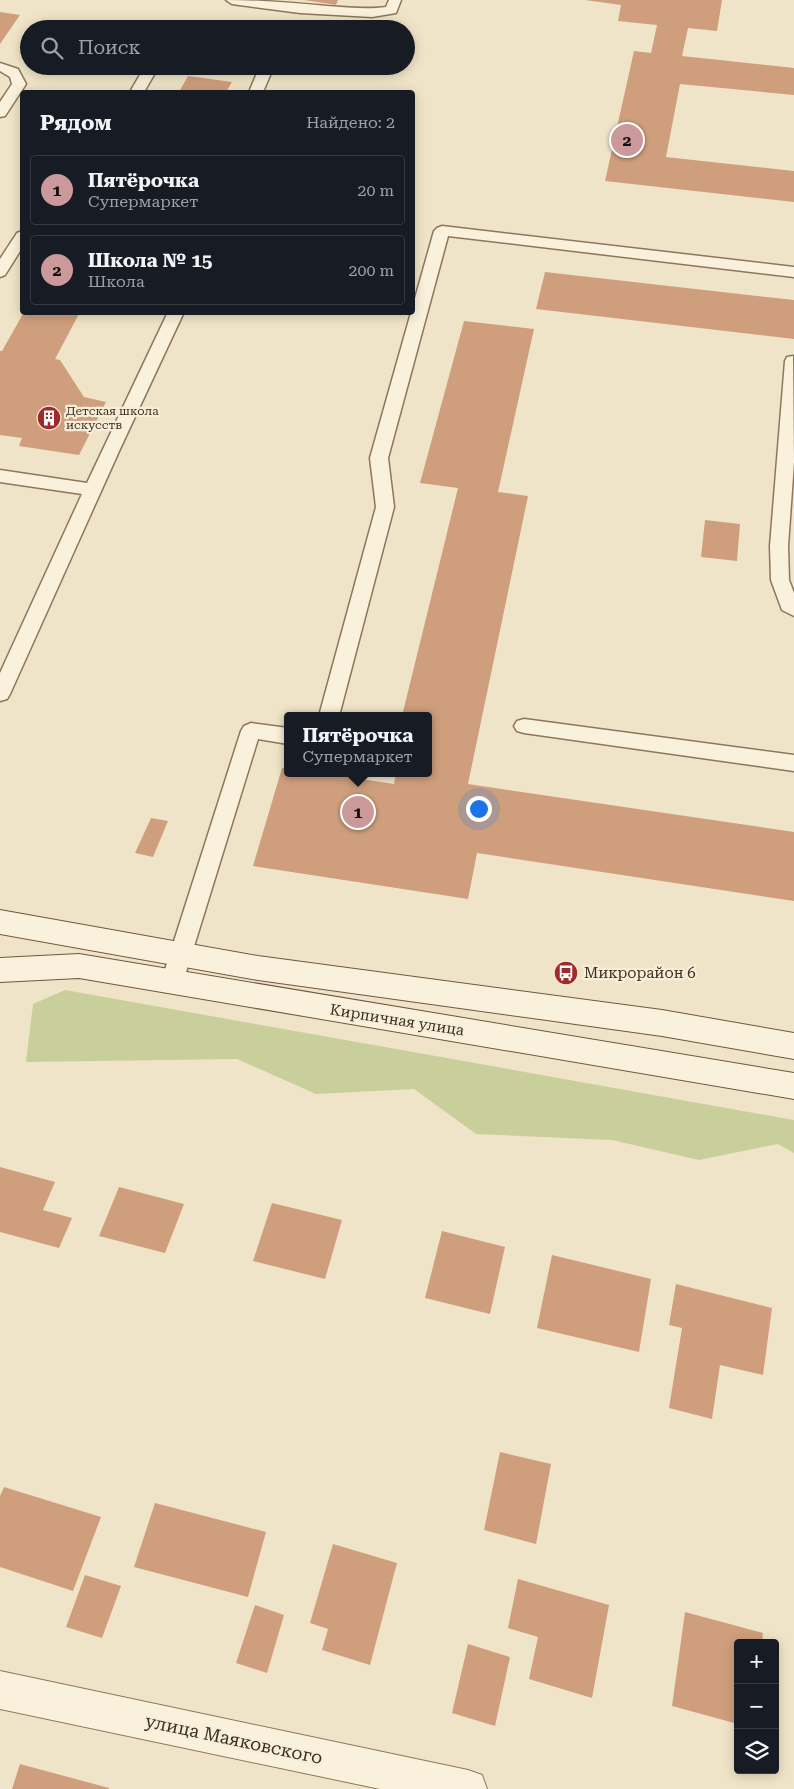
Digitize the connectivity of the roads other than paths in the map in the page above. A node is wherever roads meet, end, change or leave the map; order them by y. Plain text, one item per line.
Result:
1 (232, 0) edge
2 (395, 0) edge
3 (0, 66) edge
4 (147, 75) edge
5 (264, 75) edge
6 (138, 90) edge
7 (257, 90) edge
8 (0, 113) edge
9 (20, 239) edge
10 (0, 272) edge
11 (794, 272) edge
12 (175, 315) edge
13 (793, 361) dead end
14 (0, 476) edge
15 (92, 490) junction
16 (794, 609) edge
17 (0, 694) edge
18 (330, 712) edge
19 (524, 726) dead end
20 (284, 735) edge
21 (794, 763) edge
22 (0, 922) edge
23 (180, 954) junction
24 (0, 970) edge
25 (172, 982) junction
26 (794, 1046) edge
27 (794, 1086) edge
28 (0, 1690) edge
29 (468, 1789) edge

1 - 2 lane
3 - 8 lane
4 - 6 lane
5 - 7 lane
9 - 10 lane
11 - 18 lane
12 - 15 lane
13 - 16 lane
14 - 15 lane
15 - 17 lane
19 - 21 lane
20 - 23 lane
22 - 23 street, Кирпичная улица
23 - 25 lane
23 - 26 street, Кирпичная улица
24 - 25 street, Кирпичная улица
25 - 27 street, Кирпичная улица
28 - 29 street, улица Маяковского

